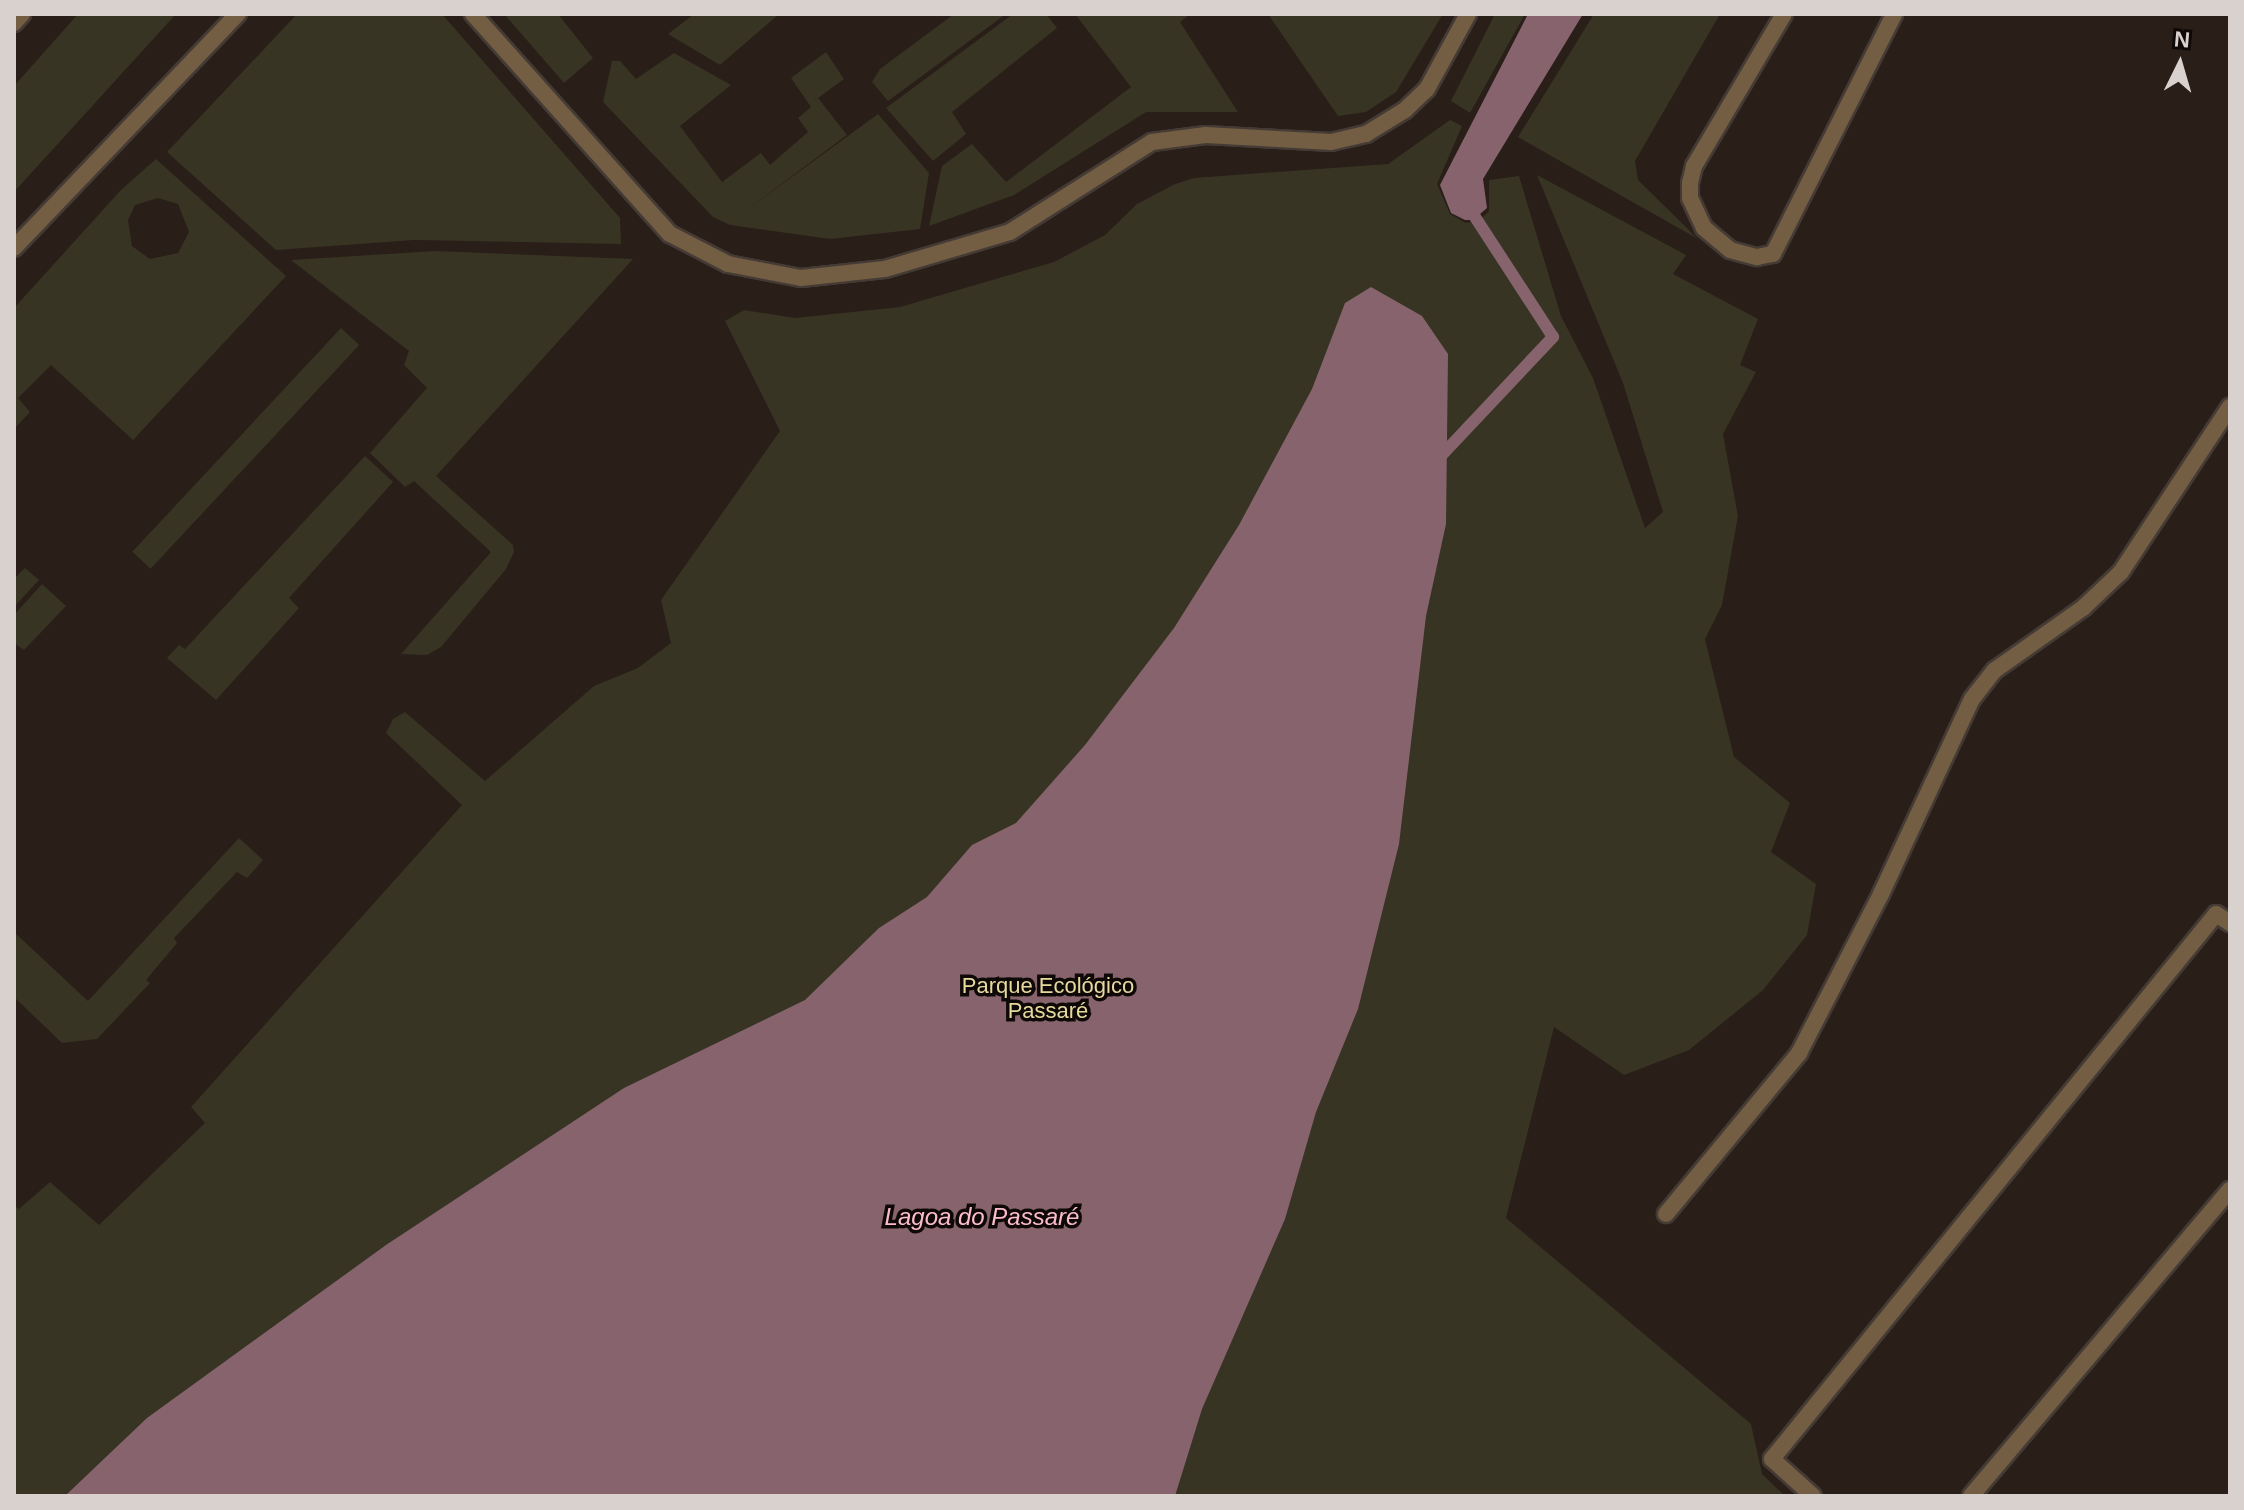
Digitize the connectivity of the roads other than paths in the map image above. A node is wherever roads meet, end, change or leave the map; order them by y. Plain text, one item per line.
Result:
1 (22, 14) edge
2 (238, 14) edge
3 (473, 14) edge
4 (1468, 14) edge
5 (1784, 14) edge
6 (1894, 14) edge
7 (14, 23) edge
8 (14, 248) edge
9 (2230, 407) edge
10 (2230, 923) edge
11 (2230, 1190) edge
12 (1666, 1214) dead end
13 (1813, 1496) edge
14 (1971, 1496) edge

1 - 7 street
2 - 8 street
3 - 4 street
5 - 6 street
9 - 12 street
10 - 13 street
11 - 14 street

